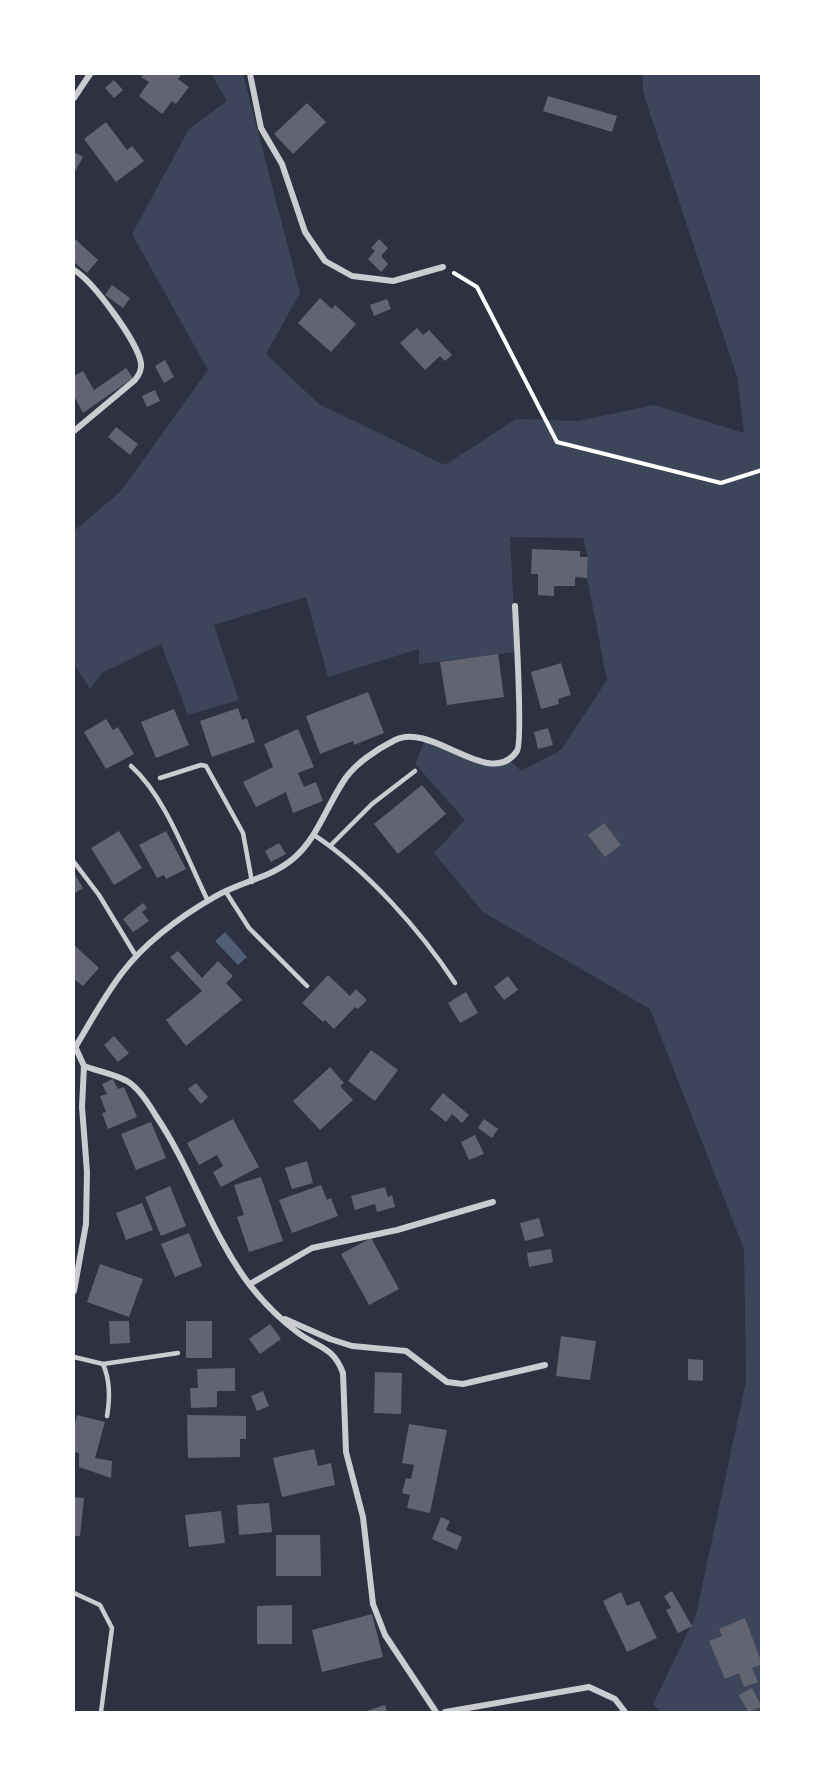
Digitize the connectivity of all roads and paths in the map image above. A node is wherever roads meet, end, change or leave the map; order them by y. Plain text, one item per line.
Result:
1 (90, 74) edge
2 (250, 74) edge
3 (74, 98) edge
4 (443, 267) joint
5 (74, 270) edge
6 (74, 431) edge
7 (762, 470) edge
8 (515, 606) dead end
9 (131, 766) dead end
10 (415, 771) dead end
11 (160, 778) dead end
12 (314, 835) junction
13 (330, 846) junction
14 (74, 862) edge
15 (252, 882) junction
16 (226, 892) junction
17 (208, 901) junction
18 (136, 956) junction
19 (455, 983) dead end
20 (307, 986) dead end
21 (75, 1044) edge
22 (84, 1066) junction
23 (493, 1202) dead end
24 (250, 1284) junction
25 (74, 1291) edge
26 (276, 1316) junction
27 (178, 1353) dead end
28 (74, 1356) edge
29 (103, 1364) junction
30 (544, 1365) dead end
31 (107, 1416) dead end
32 (74, 1593) edge
33 (101, 1713) edge
34 (436, 1713) edge
35 (445, 1713) edge
36 (625, 1713) edge

1 - 3 street
2 - 4 street
4 - 7 path
5 - 6 street
8 - 12 street
9 - 17 lane
10 - 13 lane
11 - 15 lane
12 - 13 lane
12 - 15 street
13 - 19 lane
14 - 18 lane
15 - 16 street
16 - 17 street
16 - 20 lane
17 - 18 street
18 - 21 street
21 - 22 street
22 - 24 street
22 - 25 street
23 - 24 street
24 - 26 street
26 - 30 street
26 - 34 street
27 - 29 lane
28 - 29 lane
29 - 31 lane
32 - 33 lane
35 - 36 street

